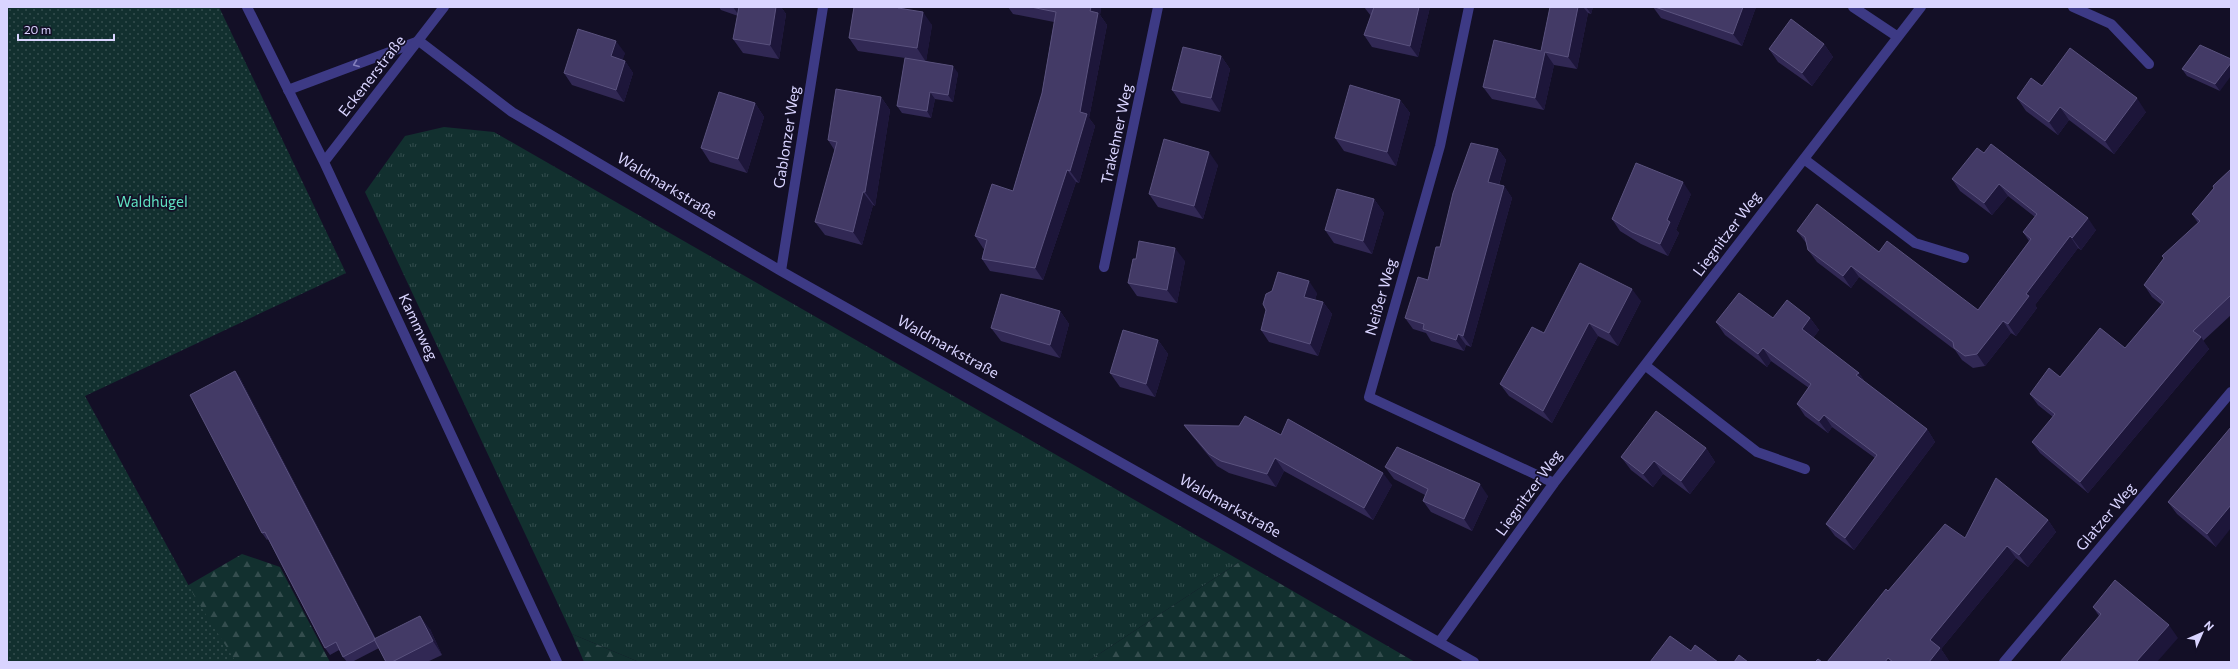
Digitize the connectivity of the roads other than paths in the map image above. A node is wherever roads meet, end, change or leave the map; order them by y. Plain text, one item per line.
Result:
1 (247, 7) edge
2 (444, 7) edge
3 (823, 7) edge
4 (1158, 7) edge
5 (1469, 7) edge
6 (1853, 7) edge
7 (1921, 7) edge
8 (2073, 7) edge
9 (1898, 37) junction
10 (419, 41) junction
11 (2149, 64) dead end
12 (288, 90) junction
13 (1804, 159) junction
14 (324, 162) junction
15 (1964, 258) dead end
16 (1104, 267) dead end
17 (782, 271) junction
18 (1646, 366) junction
19 (2231, 392) edge
20 (1805, 468) dead end
21 (1554, 482) junction
22 (1440, 641) junction
23 (557, 662) edge
24 (1474, 662) edge
25 (2004, 662) edge

1 - 12 street, Kammweg
2 - 10 street, Eckenerstraße
3 - 17 street, Gablonzer Weg
4 - 16 street, Trakehner Weg
5 - 21 street, Neißer Weg
6 - 9 street
7 - 9 street, Liegnitzer Weg
8 - 11 street
9 - 13 street, Liegnitzer Weg
10 -> 12 street
10 - 14 street, Eckenerstraße
10 - 17 street, Waldmarkstraße
12 - 14 street, Kammweg
13 - 15 street
13 - 18 street, Liegnitzer Weg
14 - 23 street, Kammweg
17 - 22 street, Waldmarkstraße
18 - 20 street
18 - 21 street, Liegnitzer Weg
19 - 25 street, Glatzer Weg
21 - 22 street, Liegnitzer Weg
22 - 24 street, Waldmarkstraße

